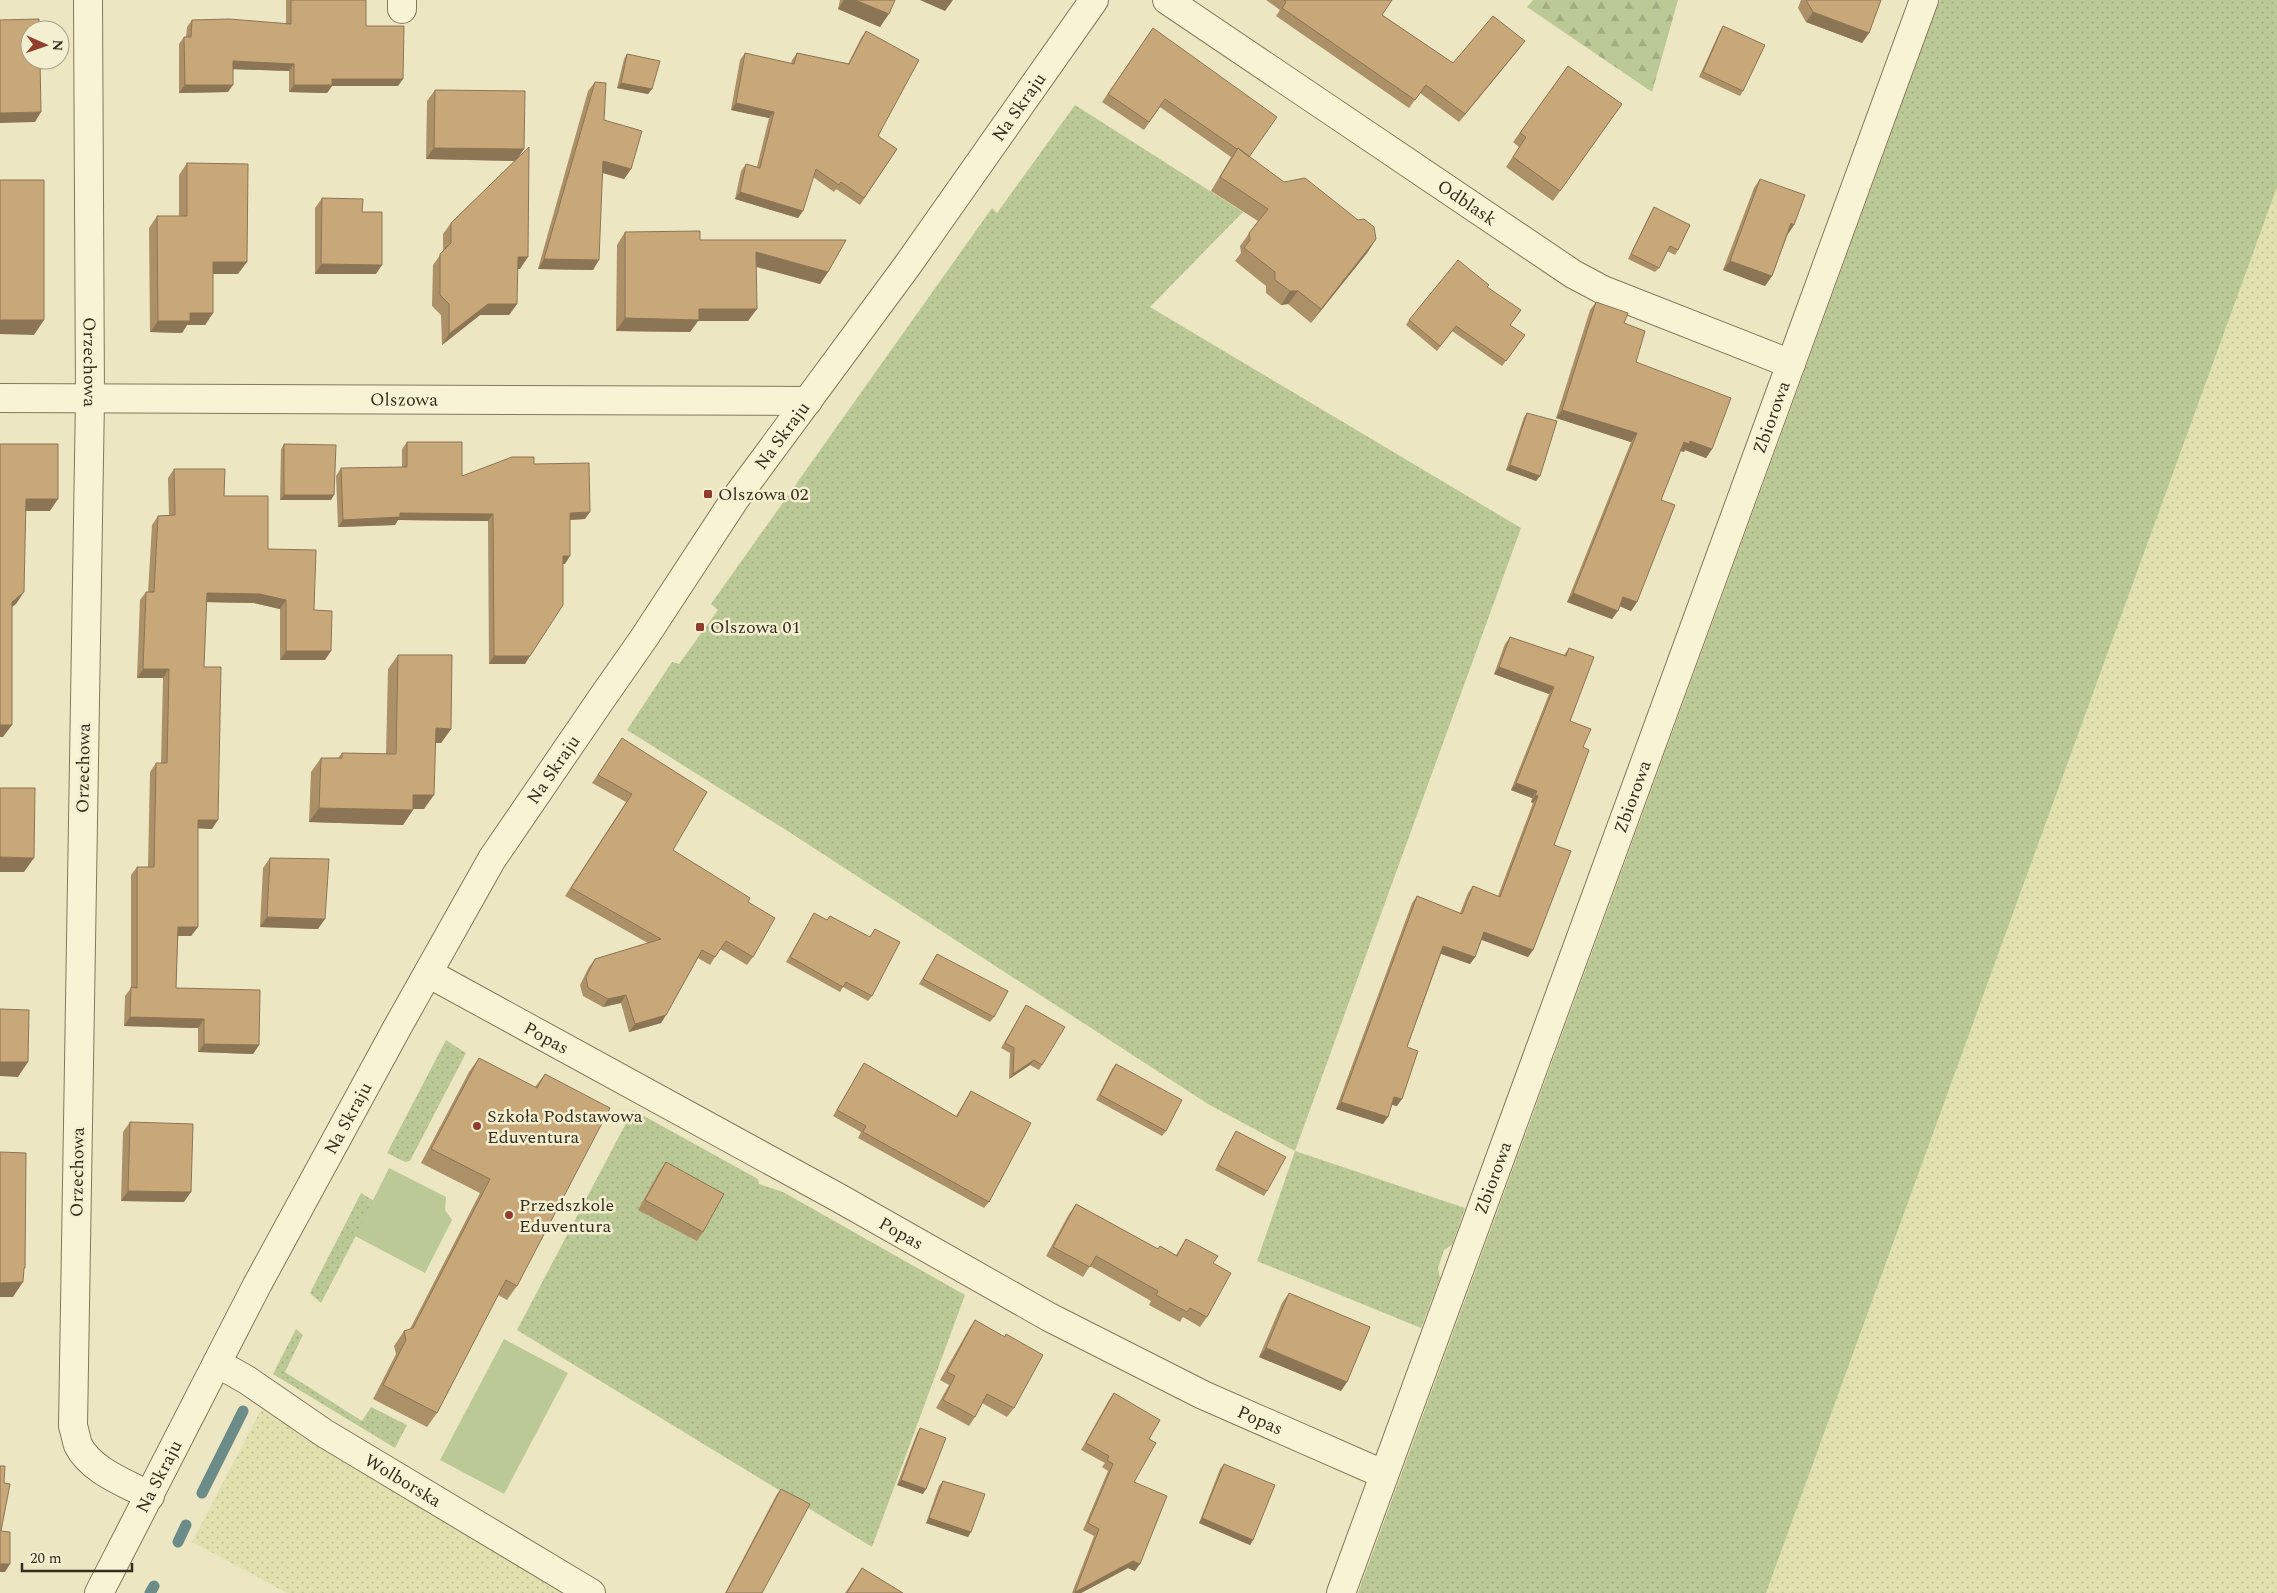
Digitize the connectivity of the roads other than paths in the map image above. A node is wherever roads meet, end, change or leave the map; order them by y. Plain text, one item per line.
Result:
1 (88, 0) edge
2 (1094, 0) edge
3 (1167, 0) edge
4 (1924, 0) edge
5 (1791, 364) junction
6 (0, 398) edge
7 (90, 399) junction
8 (808, 401) junction
9 (428, 973) junction
10 (217, 1363) junction
11 (1383, 1474) junction
12 (150, 1496) junction
13 (99, 1593) edge
14 (591, 1593) edge
15 (1341, 1593) edge

1 - 7 street, Orzechowa
2 - 8 street, Na Skraju
3 - 5 street, Odblask
4 - 5 street, Zbiorowa
5 - 11 street, Zbiorowa
6 - 7 street, Olszowa
7 - 8 street, Olszowa
7 - 12 street, Orzechowa
8 - 9 street, Na Skraju
9 - 10 street, Na Skraju
9 - 11 street, Popas
10 - 12 street, Na Skraju
10 - 14 street, Wolborska
11 - 15 street, Zbiorowa
12 - 13 street, Na Skraju

